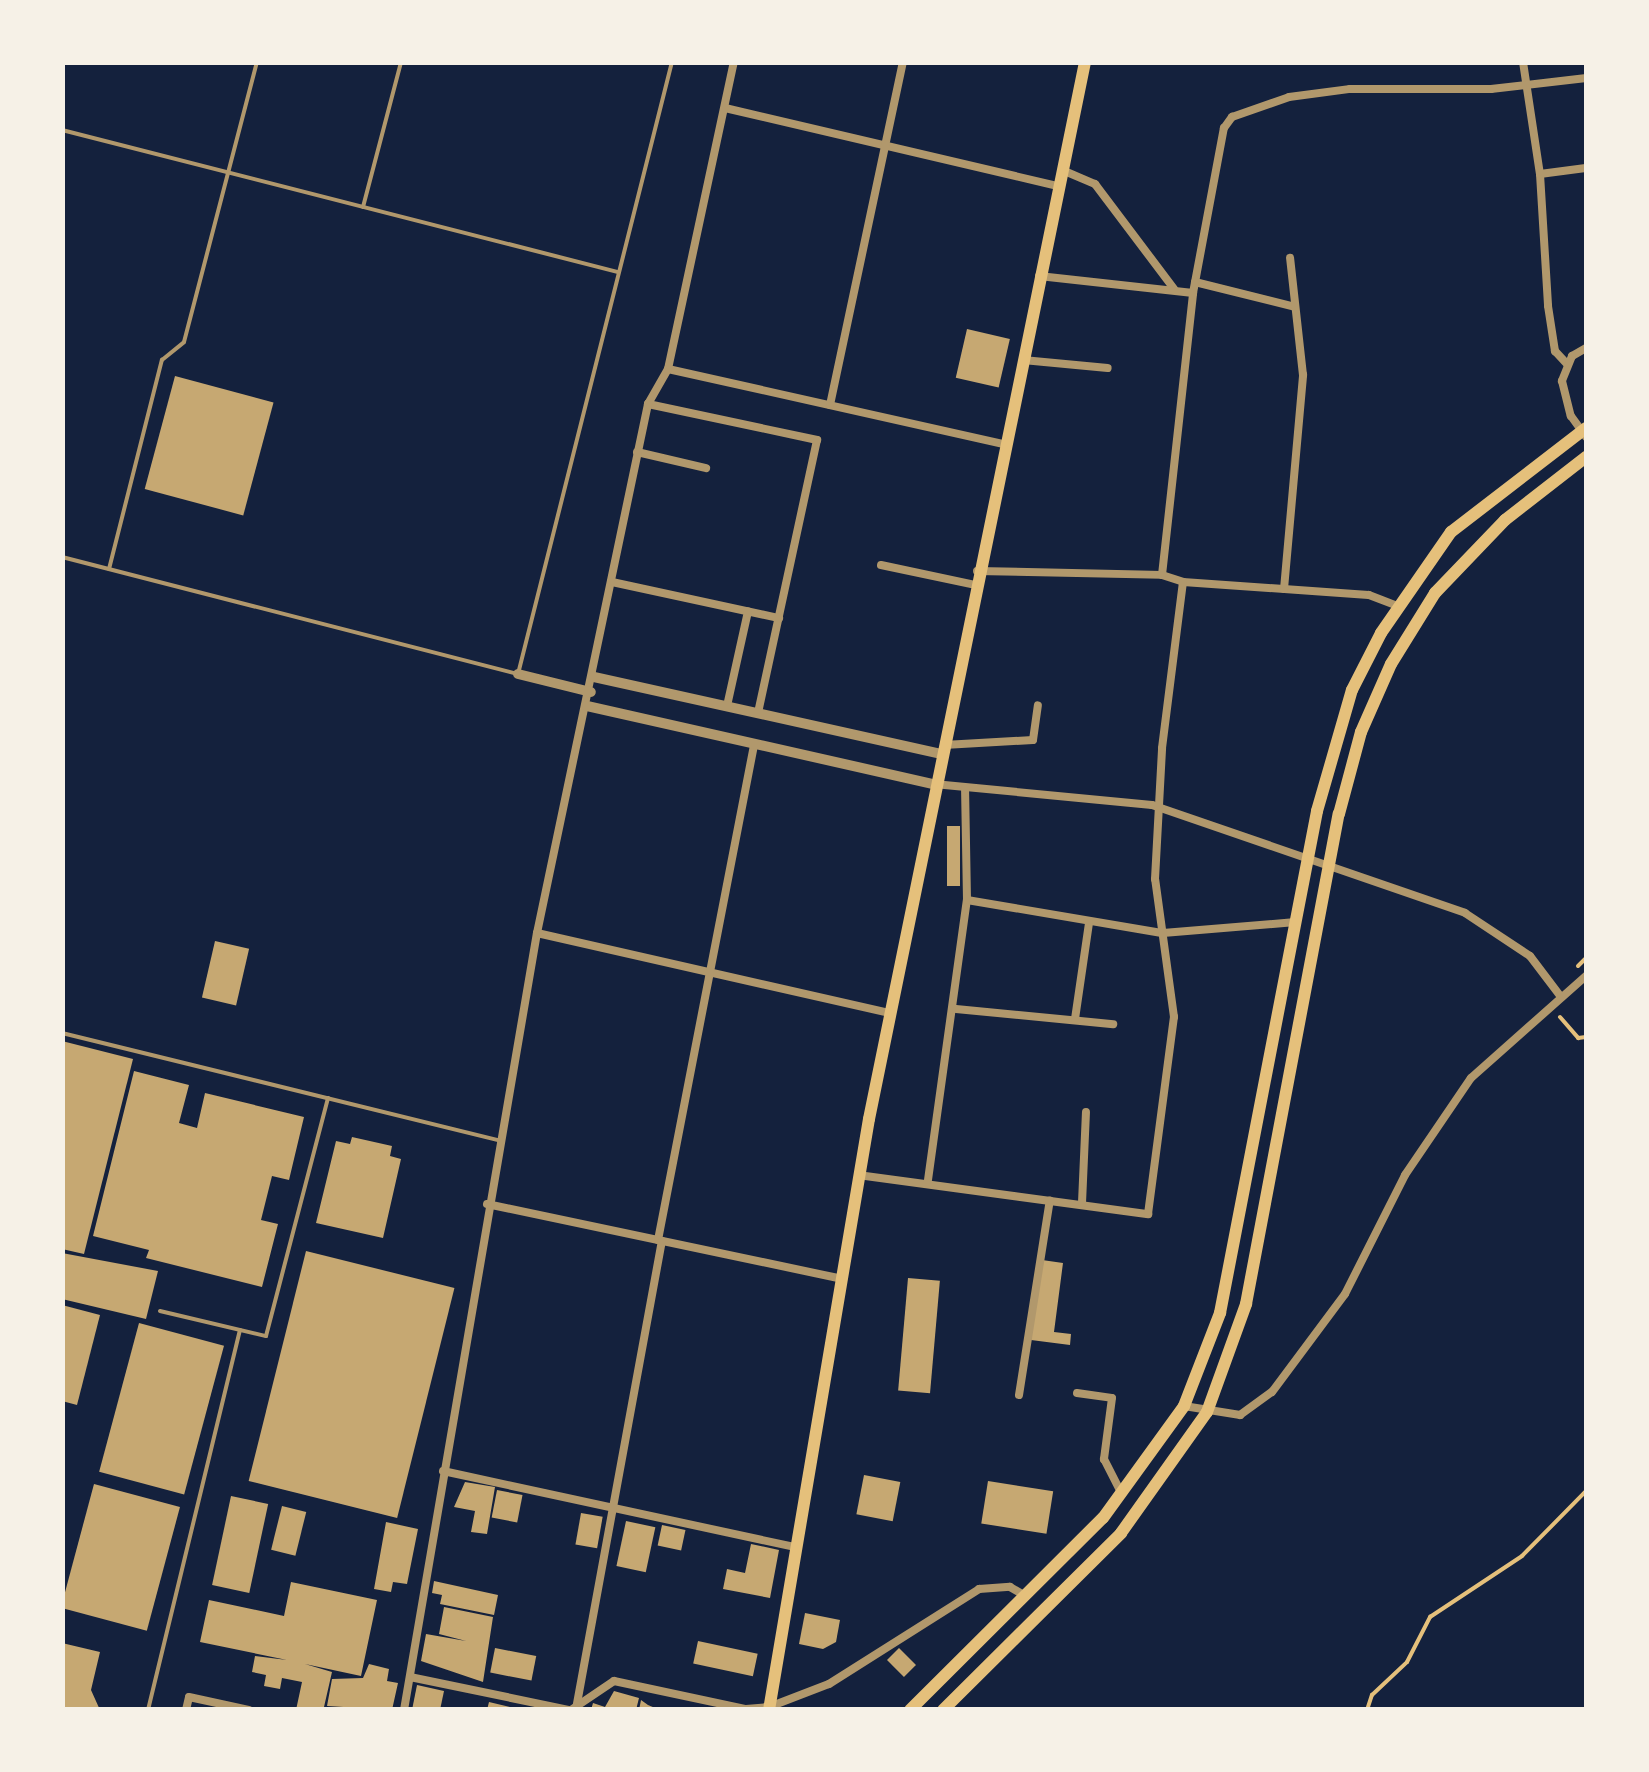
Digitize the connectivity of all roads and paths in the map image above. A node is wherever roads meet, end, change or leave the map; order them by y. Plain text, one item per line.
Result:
1 (257, 62) edge
2 (401, 62) edge
3 (672, 62) edge
4 (734, 62) edge
5 (903, 62) edge
6 (1085, 62) edge
7 (1523, 62) edge
8 (1586, 78) edge
9 (1528, 86) junction
10 (725, 108) junction
11 (62, 130) edge
12 (885, 146) junction
13 (1586, 168) edge
14 (1062, 170) junction
15 (228, 172) junction
16 (1540, 174) junction
17 (1058, 186) junction
18 (364, 206) junction
19 (1290, 258) dead end
20 (618, 272) junction
21 (1039, 276) junction
22 (1195, 282) junction
23 (1174, 289) junction
24 (1193, 293) junction
25 (1296, 307) junction
26 (1586, 348) edge
27 (1022, 360) junction
28 (1567, 364) junction
29 (668, 368) junction
30 (1108, 368) dead end
31 (648, 404) junction
32 (830, 405) junction
33 (1585, 432) edge
34 (1004, 444) junction
35 (637, 452) junction
36 (1586, 457) edge
37 (706, 468) dead end
38 (62, 558) edge
39 (881, 566) dead end
40 (109, 569) junction
41 (1162, 575) junction
42 (976, 578) junction
43 (612, 582) junction
44 (1183, 582) junction
45 (1284, 589) junction
46 (1398, 606) junction
47 (748, 611) junction
48 (779, 618) junction
49 (518, 674) junction
50 (594, 677) junction
51 (591, 692) junction
52 (1038, 705) dead end
53 (588, 706) junction
54 (727, 706) junction
55 (758, 714) junction
56 (754, 744) junction
57 (941, 750) junction
58 (934, 784) junction
59 (965, 788) junction
60 (1160, 808) junction
61 (1307, 861) junction
62 (1329, 869) junction
63 (967, 900) junction
64 (1296, 922) junction
65 (1089, 923) junction
66 (537, 933) junction
67 (1163, 933) junction
68 (708, 972) junction
69 (1586, 976) edge
70 (1560, 997) junction
71 (1551, 1005) junction
72 (956, 1009) junction
73 (890, 1013) junction
74 (1075, 1019) junction
75 (1113, 1024) dead end
76 (62, 1032) edge
77 (1586, 1037) edge
78 (328, 1098) junction
79 (1086, 1112) dead end
80 (498, 1140) junction
81 (858, 1175) junction
82 (928, 1180) junction
83 (1050, 1200) junction
84 (1082, 1203) junction
85 (487, 1204) junction
86 (660, 1240) junction
87 (838, 1278) junction
88 (160, 1310) dead end
89 (240, 1330) junction
90 (1077, 1392) dead end
91 (1019, 1394) dead end
92 (1184, 1406) junction
93 (1207, 1412) junction
94 (444, 1470) junction
95 (1586, 1491) edge
96 (1123, 1494) junction
97 (615, 1508) junction
98 (798, 1548) junction
99 (1025, 1596) junction
100 (410, 1677) junction
101 (769, 1708) edge
102 (573, 1709) edge
103 (148, 1710) edge
104 (186, 1710) edge
105 (250, 1710) edge
106 (404, 1710) edge
107 (910, 1710) edge
108 (943, 1710) edge
109 (1367, 1710) edge

1 - 15 lane
2 - 18 lane
3 - 20 lane
4 - 10 street
5 - 12 street
6 - 14 main road
7 - 9 street
8 - 9 street
9 - 16 street
9 - 22 street
10 - 12 street
10 - 29 street
11 - 15 lane
12 - 17 street
12 - 32 street
13 - 16 street
14 - 17 main road
14 - 23 street
15 - 18 lane
15 - 40 lane
16 - 28 street
17 - 21 main road
18 - 20 lane
19 - 25 street
20 - 49 lane
21 - 23 street
21 - 27 main road
22 - 24 street
22 - 25 street
23 - 24 street
24 - 41 street
25 - 45 street
26 - 28 street
27 - 30 street
27 - 34 main road
28 - 33 street
29 - 31 street
29 - 32 street
31 - 35 street
31 - 48 street
32 - 34 street
33 - 46 main road
34 - 42 main road
35 - 37 street
35 - 43 street
36 - 62 main road
38 - 40 lane
39 - 42 street
40 - 49 lane
41 - 42 street
41 - 44 street
42 - 57 main road
43 - 47 street
43 - 50 street
44 - 45 street
44 - 60 street
45 - 46 street
46 - 61 main road
47 - 48 street
47 - 54 street
48 - 55 street
49 - 51 street
50 - 51 street
50 - 54 street
51 - 53 street
52 - 57 street
53 - 56 street
53 - 66 street
54 - 55 street
55 - 57 street
56 - 58 street
56 - 68 street
57 - 58 main road
58 - 59 street
58 - 73 main road
59 - 60 street
59 - 63 street
60 - 61 street
60 - 67 street
61 - 62 street
61 - 64 main road
62 - 70 street
62 - 93 main road
63 - 65 street
63 - 72 street
64 - 67 street
64 - 92 main road
65 - 67 street
65 - 74 street
66 - 68 street
66 - 80 street
67 - 84 street
68 - 73 street
68 - 86 street
69 - 70 street
70 - 71 street
71 - 77 path
71 - 93 street
72 - 74 street
72 - 82 street
73 - 81 main road
74 - 75 street
76 - 78 lane
78 - 80 lane
78 - 89 lane
79 - 84 street
80 - 85 street
81 - 82 street
81 - 87 main road
82 - 83 street
83 - 84 street
83 - 91 street
85 - 86 street
85 - 94 street
86 - 87 street
86 - 97 street
87 - 98 main road
88 - 89 lane
89 - 103 lane
90 - 96 street
92 - 93 street
92 - 96 main road
93 - 108 main road
94 - 97 street
94 - 100 street
95 - 109 path
96 - 99 main road
97 - 98 street
97 - 102 street
98 - 101 main road
99 - 101 street
99 - 107 main road
100 - 102 street
100 - 106 street
101 - 102 street
104 - 105 street

